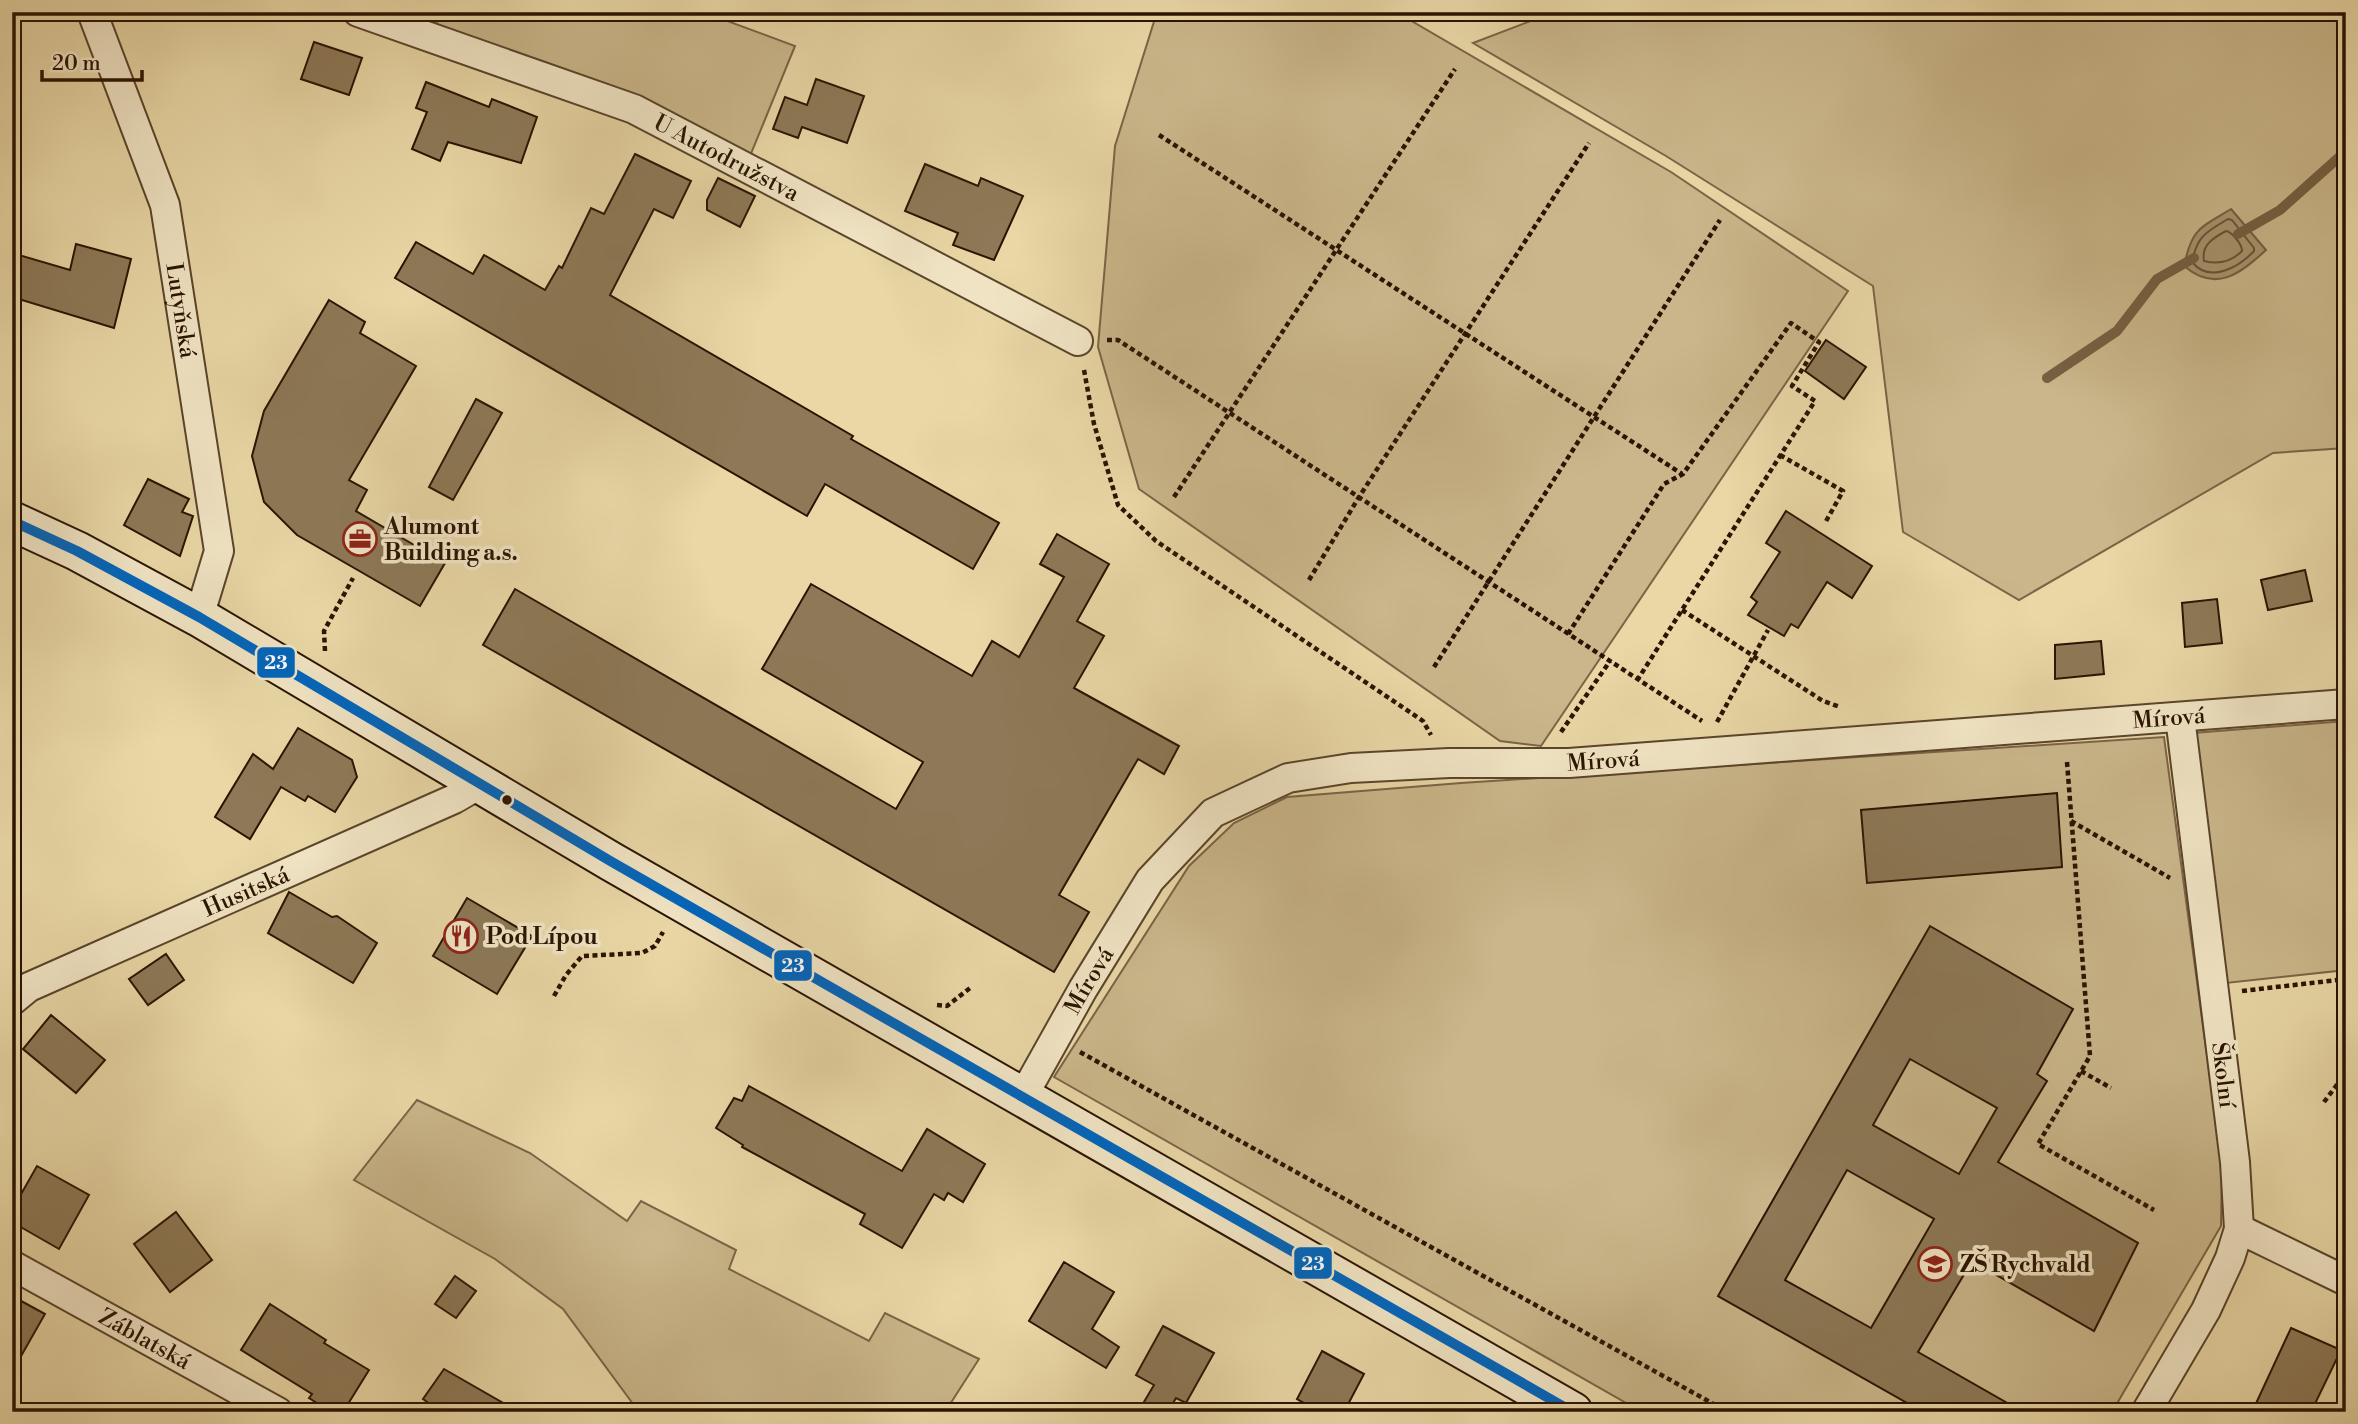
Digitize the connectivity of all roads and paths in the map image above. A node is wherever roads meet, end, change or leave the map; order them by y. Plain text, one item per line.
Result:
1 (92, 12) edge
2 (358, 12) edge
3 (1455, 69) dead end
4 (1159, 135) dead end
5 (1589, 143) dead end
6 (1720, 220) dead end
7 (1335, 250) junction
8 (1464, 335) junction
9 (1118, 340) dead end
10 (1078, 341) joint
11 (1230, 413) junction
12 (1594, 418) junction
13 (1780, 455) junction
14 (1683, 474) junction
15 (1174, 497) dead end
16 (1359, 497) junction
17 (12, 521) edge
18 (1825, 523) dead end
19 (353, 578) dead end
20 (1309, 580) dead end
21 (1489, 582) junction
22 (1682, 610) junction
23 (199, 618) junction
24 (1768, 629) dead end
25 (1568, 634) junction
26 (1754, 656) junction
27 (326, 661) dead end
28 (1610, 661) junction
29 (1434, 667) dead end
30 (1638, 679) junction
31 (2346, 704) edge
32 (1840, 707) dead end
33 (2180, 717) junction
34 (1713, 728) junction
35 (1746, 750) junction
36 (2067, 762) dead end
37 (1448, 763) junction
38 (1540, 763) junction
39 (480, 784) junction
40 (2071, 821) junction
41 (2179, 884) dead end
42 (669, 922) dead end
43 (2346, 979) edge
44 (970, 988) dead end
45 (2214, 994) junction
46 (554, 996) dead end
47 (12, 1001) edge
48 (926, 1003) dead end
49 (1054, 1038) junction
50 (2081, 1071) junction
51 (2346, 1073) edge
52 (2111, 1088) dead end
53 (1022, 1098) junction
54 (2324, 1102) dead end
55 (2154, 1210) dead end
56 (2239, 1229) junction
57 (12, 1265) edge
58 (2346, 1281) edge
59 (278, 1412) edge
60 (1573, 1412) edge
61 (1728, 1412) edge
62 (2146, 1412) edge

1 - 23 street, Lutyňská
2 - 10 street, U Autodružstva
3 - 7 path
4 - 7 path
5 - 8 path
6 - 12 path
7 - 8 path
7 - 11 path
8 - 12 path
8 - 16 path
9 - 11 path
10 - 37 path
11 - 15 path
11 - 16 path
12 - 14 path
12 - 21 path
13 - 14 path
13 - 18 path
13 - 22 path
14 - 25 path
16 - 20 path
16 - 21 path
17 - 23 main road
19 - 27 path
21 - 25 path
21 - 29 path
22 - 26 path
22 - 30 path
23 - 39 main road
24 - 26 path
25 - 28 path
26 - 32 path
26 - 34 path
28 - 30 path
28 - 38 path
30 - 34 path
31 - 33 street, Mírová
33 - 35 street, Mírová
33 - 45 street, Školní
34 - 35 path
35 - 38 street, Mírová
36 - 40 path
37 - 38 street, Mírová
37 - 49 street, Mírová
39 - 47 street, Husitská
39 - 53 main road
40 - 41 path
40 - 50 path
42 - 46 path
43 - 45 path
44 - 48 path
45 - 56 street, Školní
49 - 53 street, Mírová
49 - 61 path
50 - 52 path
50 - 55 path
51 - 54 path
53 - 60 main road
56 - 58 street
56 - 62 street, Školní
57 - 59 street, Záblatská

